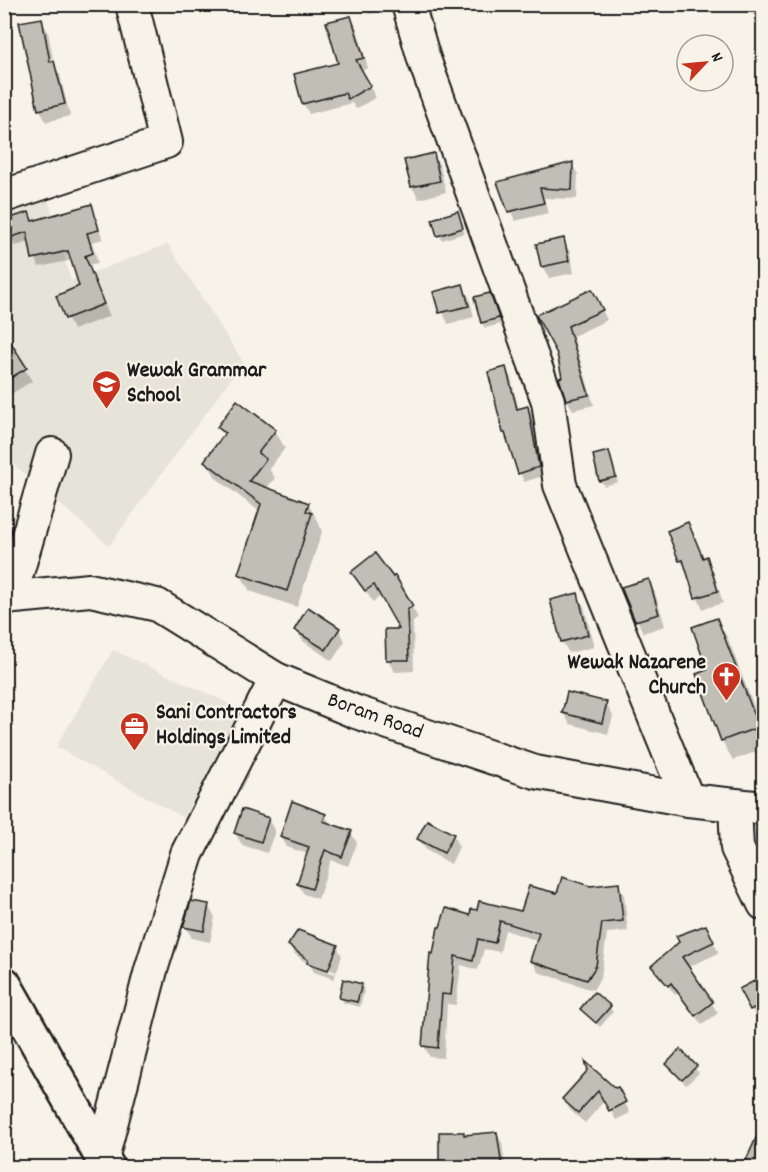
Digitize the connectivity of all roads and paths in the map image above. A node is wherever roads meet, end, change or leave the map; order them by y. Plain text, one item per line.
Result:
1 (132, 4) edge
2 (408, 4) edge
3 (4, 196) edge
4 (52, 454) dead end
5 (7, 598) edge
6 (276, 679) junction
7 (688, 800) junction
8 (749, 807) edge
9 (764, 904) edge
10 (4, 984) edge
11 (105, 1163) edge

1 - 3 street
2 - 7 street
4 - 5 street
5 - 6 street, Boram Road
6 - 7 street, Boram Road
6 - 11 street
7 - 8 street, Boram Road
8 - 9 street
10 - 11 main road

